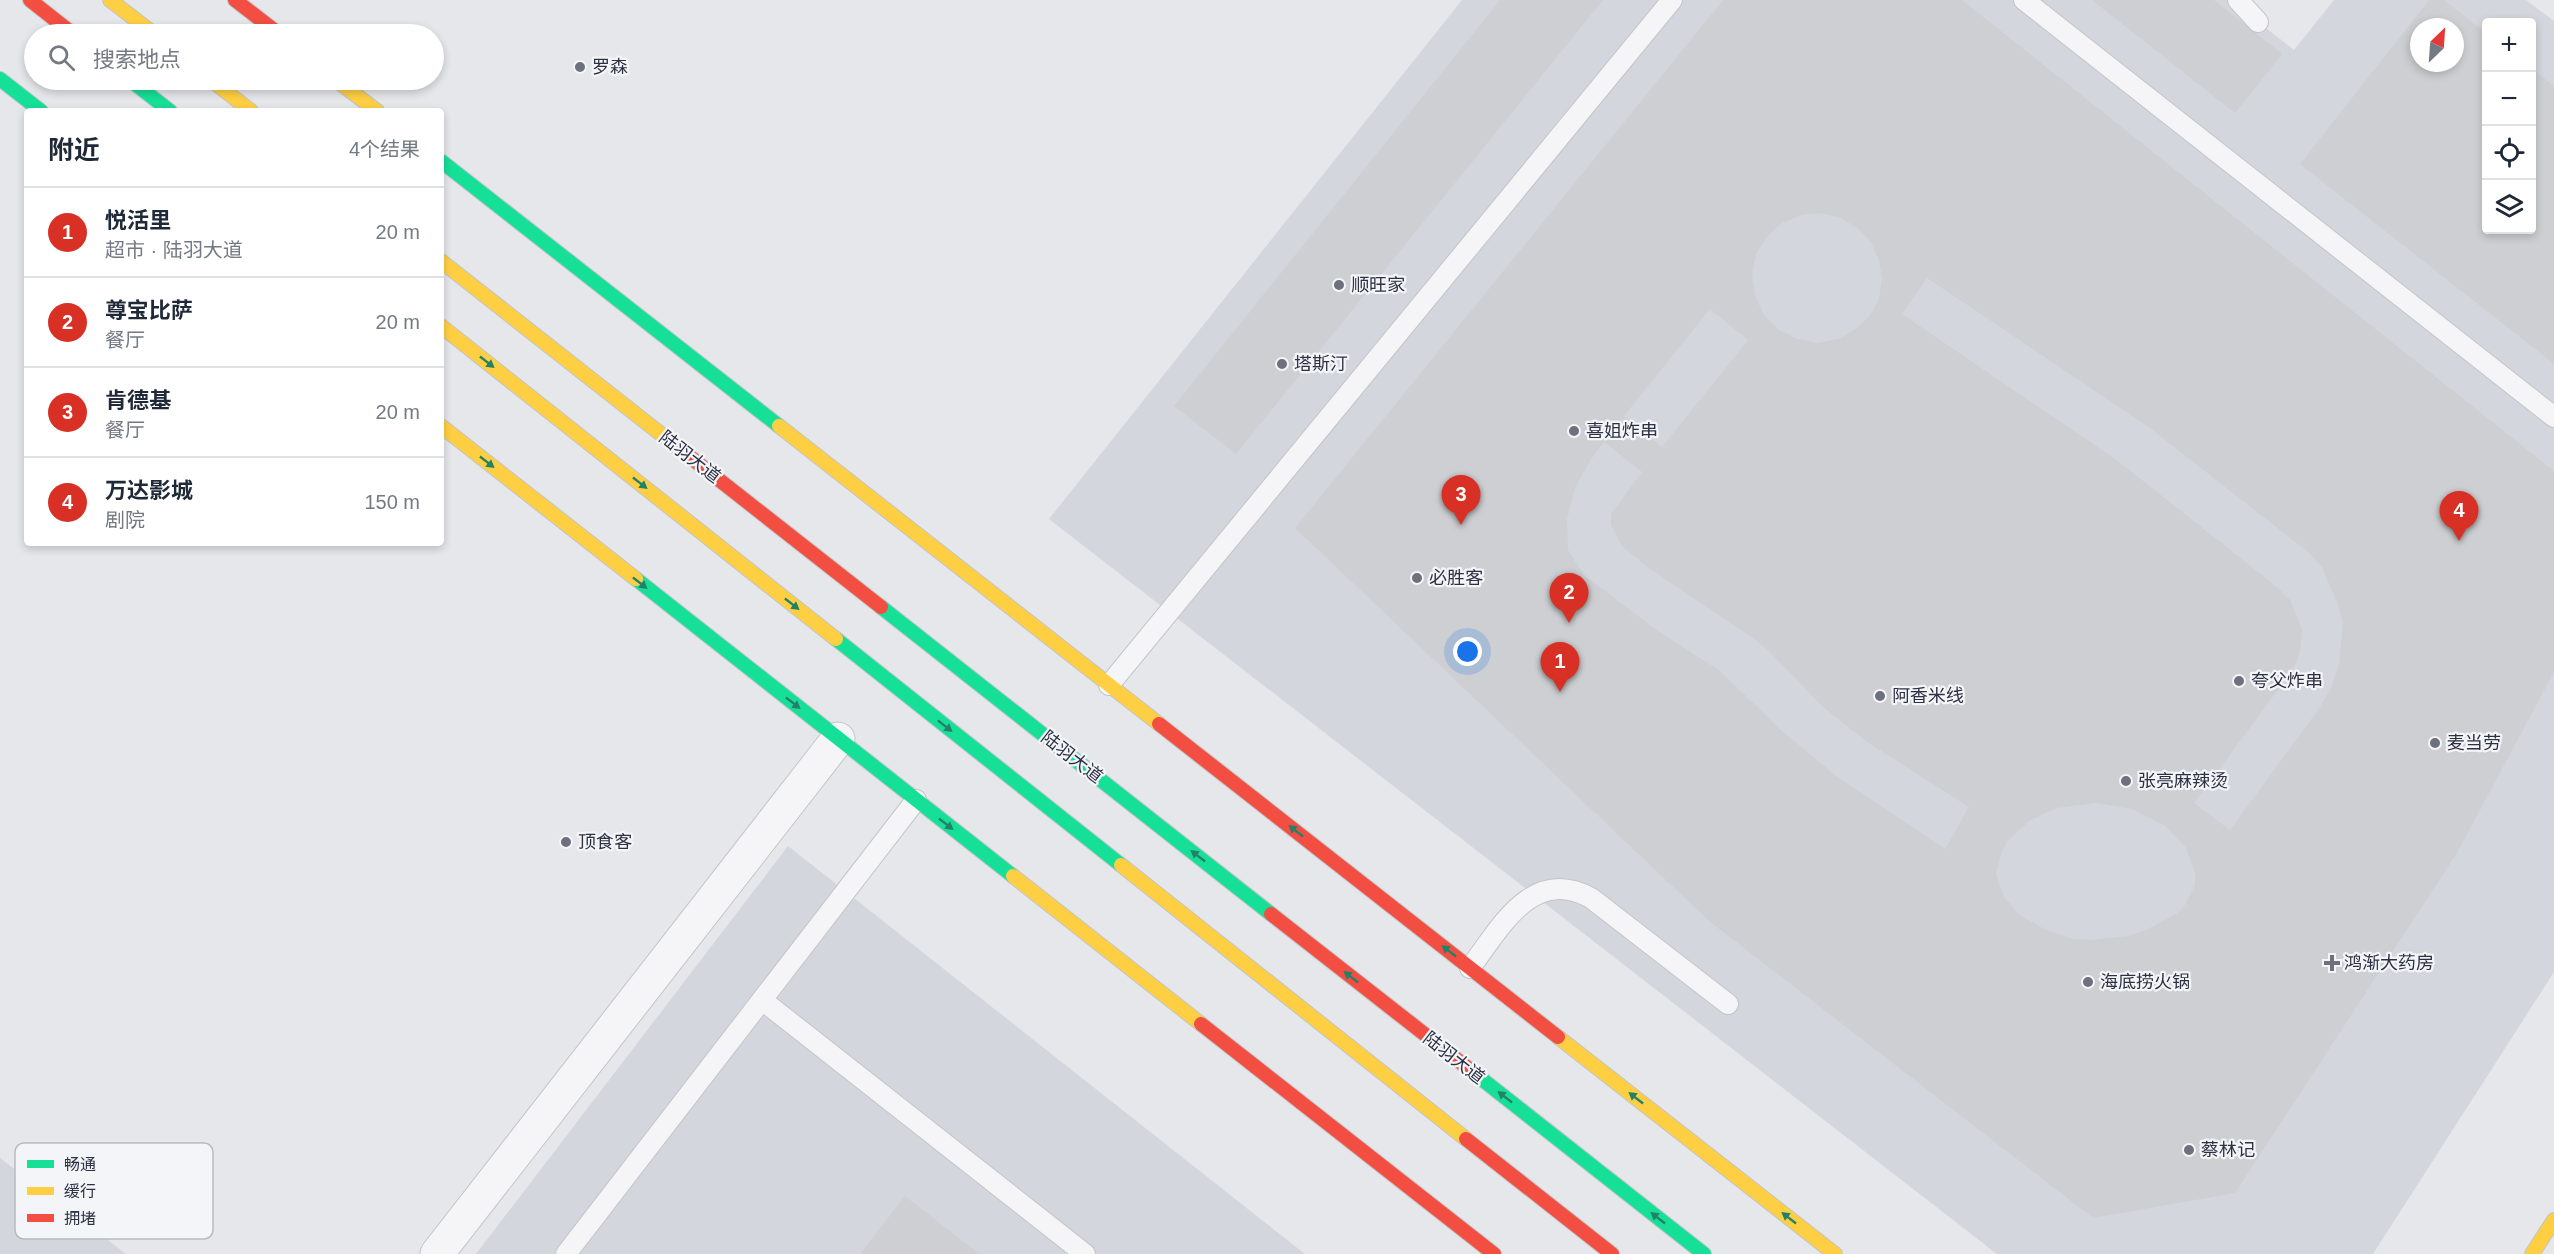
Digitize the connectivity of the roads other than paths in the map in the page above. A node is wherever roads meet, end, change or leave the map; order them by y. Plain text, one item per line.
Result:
1 (30, 0) edge
2 (110, 0) edge
3 (235, 0) edge
4 (1672, 0) edge
5 (2024, 0) edge
6 (2238, 0) edge
7 (2258, 22) dead end
8 (60, 24) edge
9 (140, 24) edge
10 (266, 24) edge
11 (0, 79) edge
12 (143, 90) edge
13 (224, 90) edge
14 (349, 90) edge
15 (37, 108) edge
16 (166, 108) edge
17 (247, 108) edge
18 (372, 108) edge
19 (444, 164) edge
20 (444, 263) edge
21 (444, 328) edge
22 (2554, 417) edge
23 (444, 428) edge
24 (1109, 685) junction
25 (838, 739) junction
26 (916, 800) junction
27 (1470, 968) junction
28 (762, 1000) junction
29 (1728, 1004) dead end
30 (2554, 1220) edge
31 (437, 1254) edge
32 (566, 1254) edge
33 (1085, 1254) edge
34 (1494, 1254) edge
35 (1612, 1254) edge
36 (1704, 1254) edge
37 (1835, 1254) edge
38 (2532, 1254) edge

1 - 8 main road
2 - 9 main road
3 - 10 main road
4 - 24 lane
5 - 22 lane
6 - 7 lane
11 - 15 main road
12 - 16 main road
13 - 17 main road
14 - 18 main road
19 - 24 main road
36 -> 20 main road, 陆羽大道
21 -> 35 main road
23 -> 25 main road
27 -> 24 main road
25 - 26 main road
25 - 31 street
26 - 28 lane
26 -> 34 main road
27 - 29 lane
37 -> 27 main road
28 - 32 lane
28 - 33 lane
30 - 38 main road

